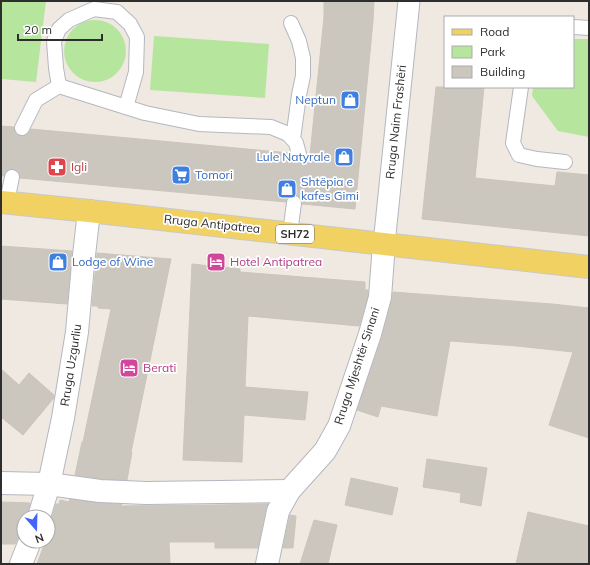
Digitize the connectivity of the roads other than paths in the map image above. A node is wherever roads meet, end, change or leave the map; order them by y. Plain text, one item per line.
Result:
1 (409, 1) edge
2 (291, 23) dead end
3 (574, 26) edge
4 (589, 28) edge
5 (59, 86) junction
6 (521, 88) edge
7 (126, 107) junction
8 (22, 128) dead end
9 (293, 139) junction
10 (299, 154) dead end
11 (565, 162) dead end
12 (12, 177) dead end
13 (4, 202) edge
14 (294, 203) dead end
15 (89, 211) junction
16 (290, 233) junction
17 (384, 244) junction
18 (589, 267) edge
19 (1, 483) edge
20 (49, 484) junction
21 (289, 491) junction
22 (41, 509) edge
23 (27, 549) edge
24 (21, 564) edge
25 (267, 564) edge

1 - 17 street, Rruga Naim Frashëri
2 - 9 lane
3 - 4 lane
5 - 7 lane
5 - 7 lane
5 - 8 lane
6 - 11 lane
7 - 9 lane
9 - 10 lane
12 - 13 lane
13 - 15 main road, Rruga Antipatrea / SH72
14 - 16 lane
15 - 16 main road, Rruga Antipatrea / SH72
15 - 20 street, Rruga Uzgurliu
16 - 17 main road, Rruga Antipatrea / SH72
17 - 18 main road, Rruga Antipatrea / SH72
17 - 21 street, Rruga Mjeshtër Sinani
19 - 20 street
20 - 21 street
20 - 22 street, Rruga Uzgurliu
21 - 25 street, Rruga Mjeshtër Sinani
23 - 24 street

